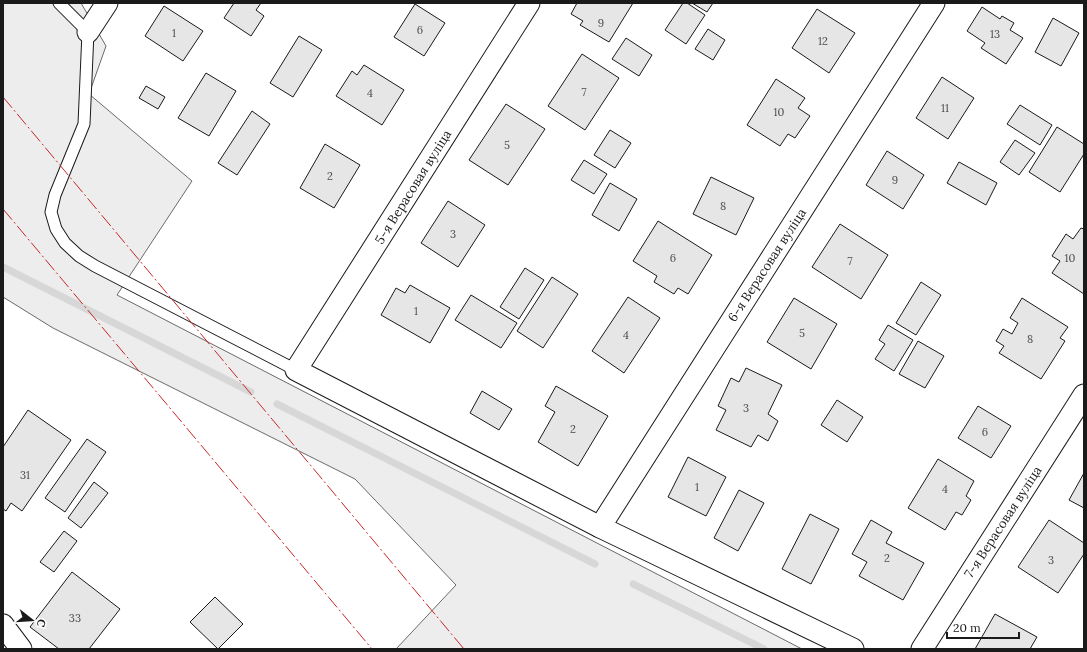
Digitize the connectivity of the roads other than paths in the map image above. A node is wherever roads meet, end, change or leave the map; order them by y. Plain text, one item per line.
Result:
1 (59, 3) edge
2 (107, 3) edge
3 (529, 3) edge
4 (934, 3) edge
5 (88, 32) junction
6 (296, 370) junction
7 (1084, 395) edge
8 (600, 527) junction
9 (3, 625) edge
10 (21, 649) edge
11 (853, 649) edge
12 (922, 649) edge

1 - 5 lane
2 - 5 street
3 - 6 street, 5-я Верасовая вуліца
4 - 8 street, 6-я Верасовая вуліца
5 - 6 lane
6 - 8 street
7 - 12 street, 7-я Верасовая вуліца
8 - 11 street
9 - 10 street

